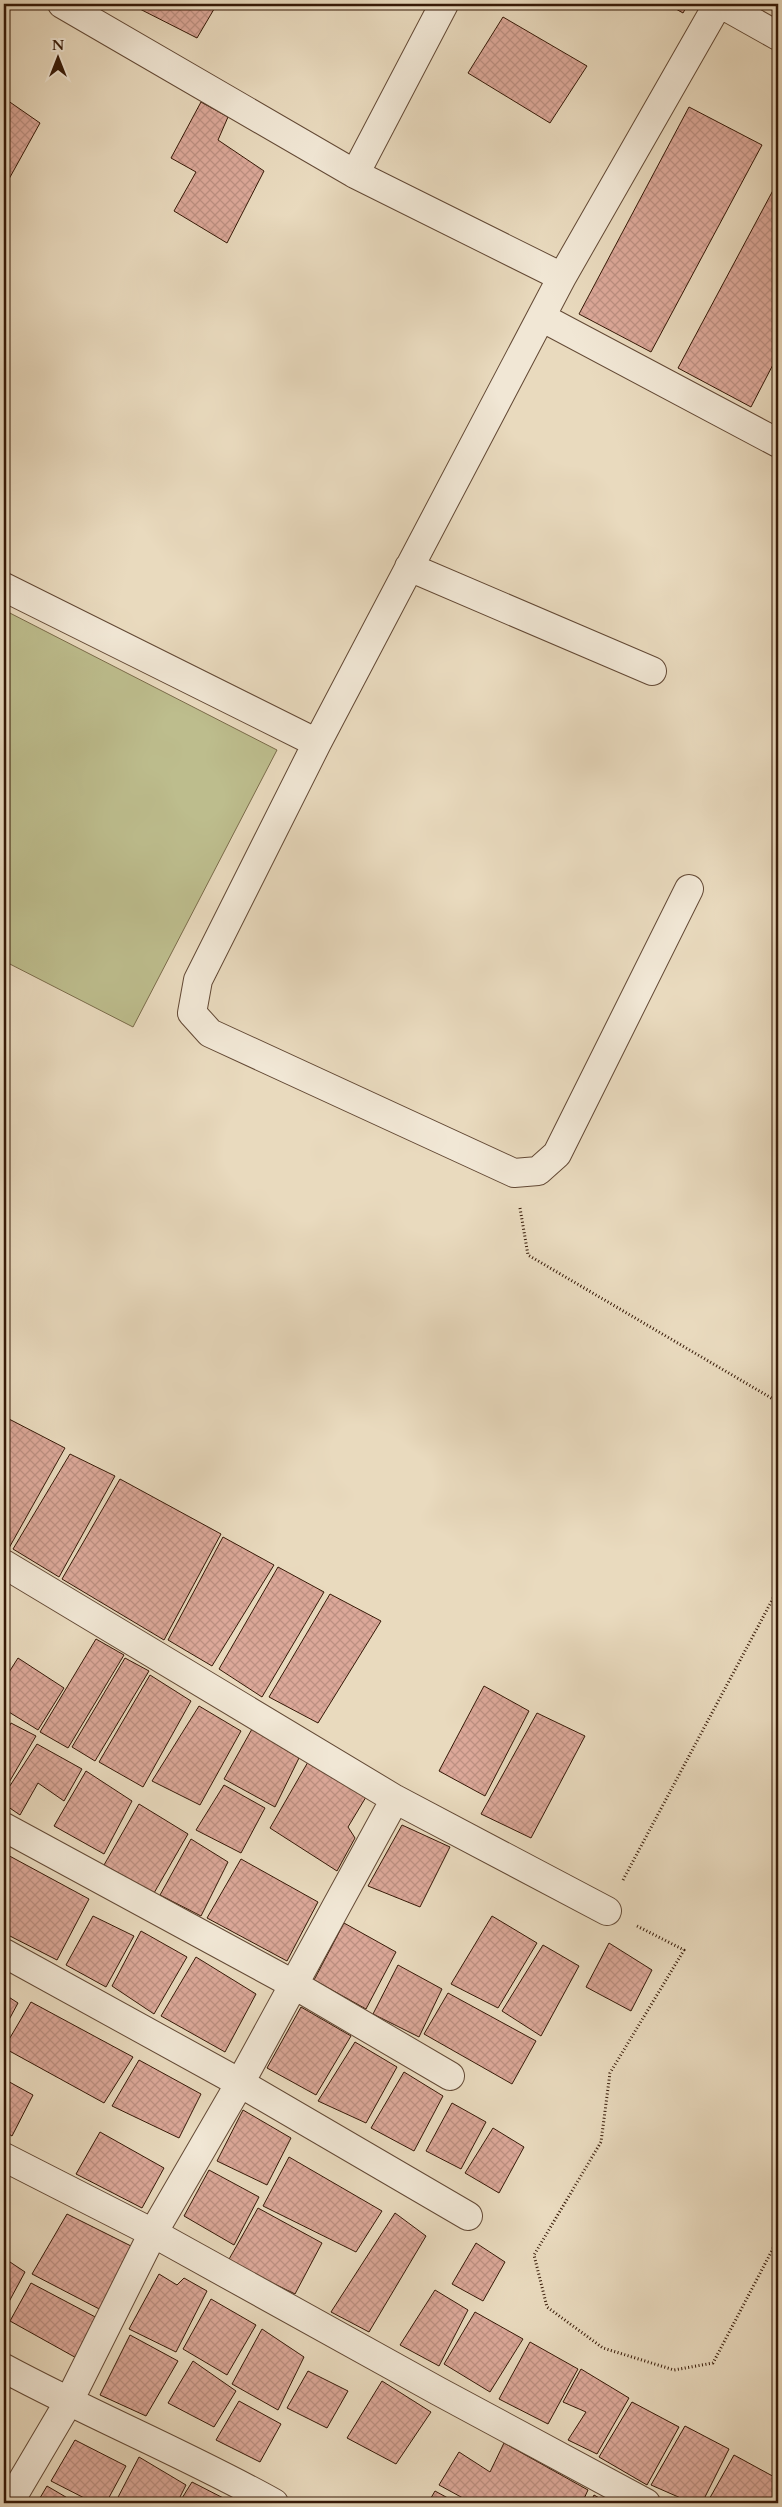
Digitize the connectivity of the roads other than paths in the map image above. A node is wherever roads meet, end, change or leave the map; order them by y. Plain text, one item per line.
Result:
1 (62, 4) edge
2 (444, 4) edge
3 (720, 4) edge
4 (778, 36) edge
5 (354, 174) junction
6 (562, 277) junction
7 (541, 317) junction
8 (778, 443) edge
9 (410, 567) junction
10 (4, 587) edge
11 (652, 670) dead end
12 (317, 743) junction
13 (689, 889) dead end
14 (4, 1564) edge
15 (395, 1799) junction
16 (4, 1827) edge
17 (607, 1911) road end
18 (4, 1953) edge
19 (293, 1984) junction
20 (450, 2076) dead end
21 (240, 2083) junction
22 (4, 2157) edge
23 (468, 2216) dead end
24 (153, 2233) junction
25 (4, 2368) edge
26 (68, 2403) junction
27 (9, 2503) edge
28 (274, 2503) edge
29 (646, 2503) edge

1 - 5 street
2 - 5 street
3 - 4 street
3 - 6 street
5 - 6 street
6 - 7 street
7 - 8 street
7 - 9 street
9 - 11 street
9 - 12 street
10 - 12 street
12 - 13 street
14 - 15 street
15 - 17 street
15 - 19 street
16 - 19 street
18 - 21 street
19 - 20 street
19 - 21 street
21 - 23 street
21 - 24 street
22 - 24 street
24 - 26 street
24 - 29 street
25 - 26 street
26 - 27 street
26 - 28 street

